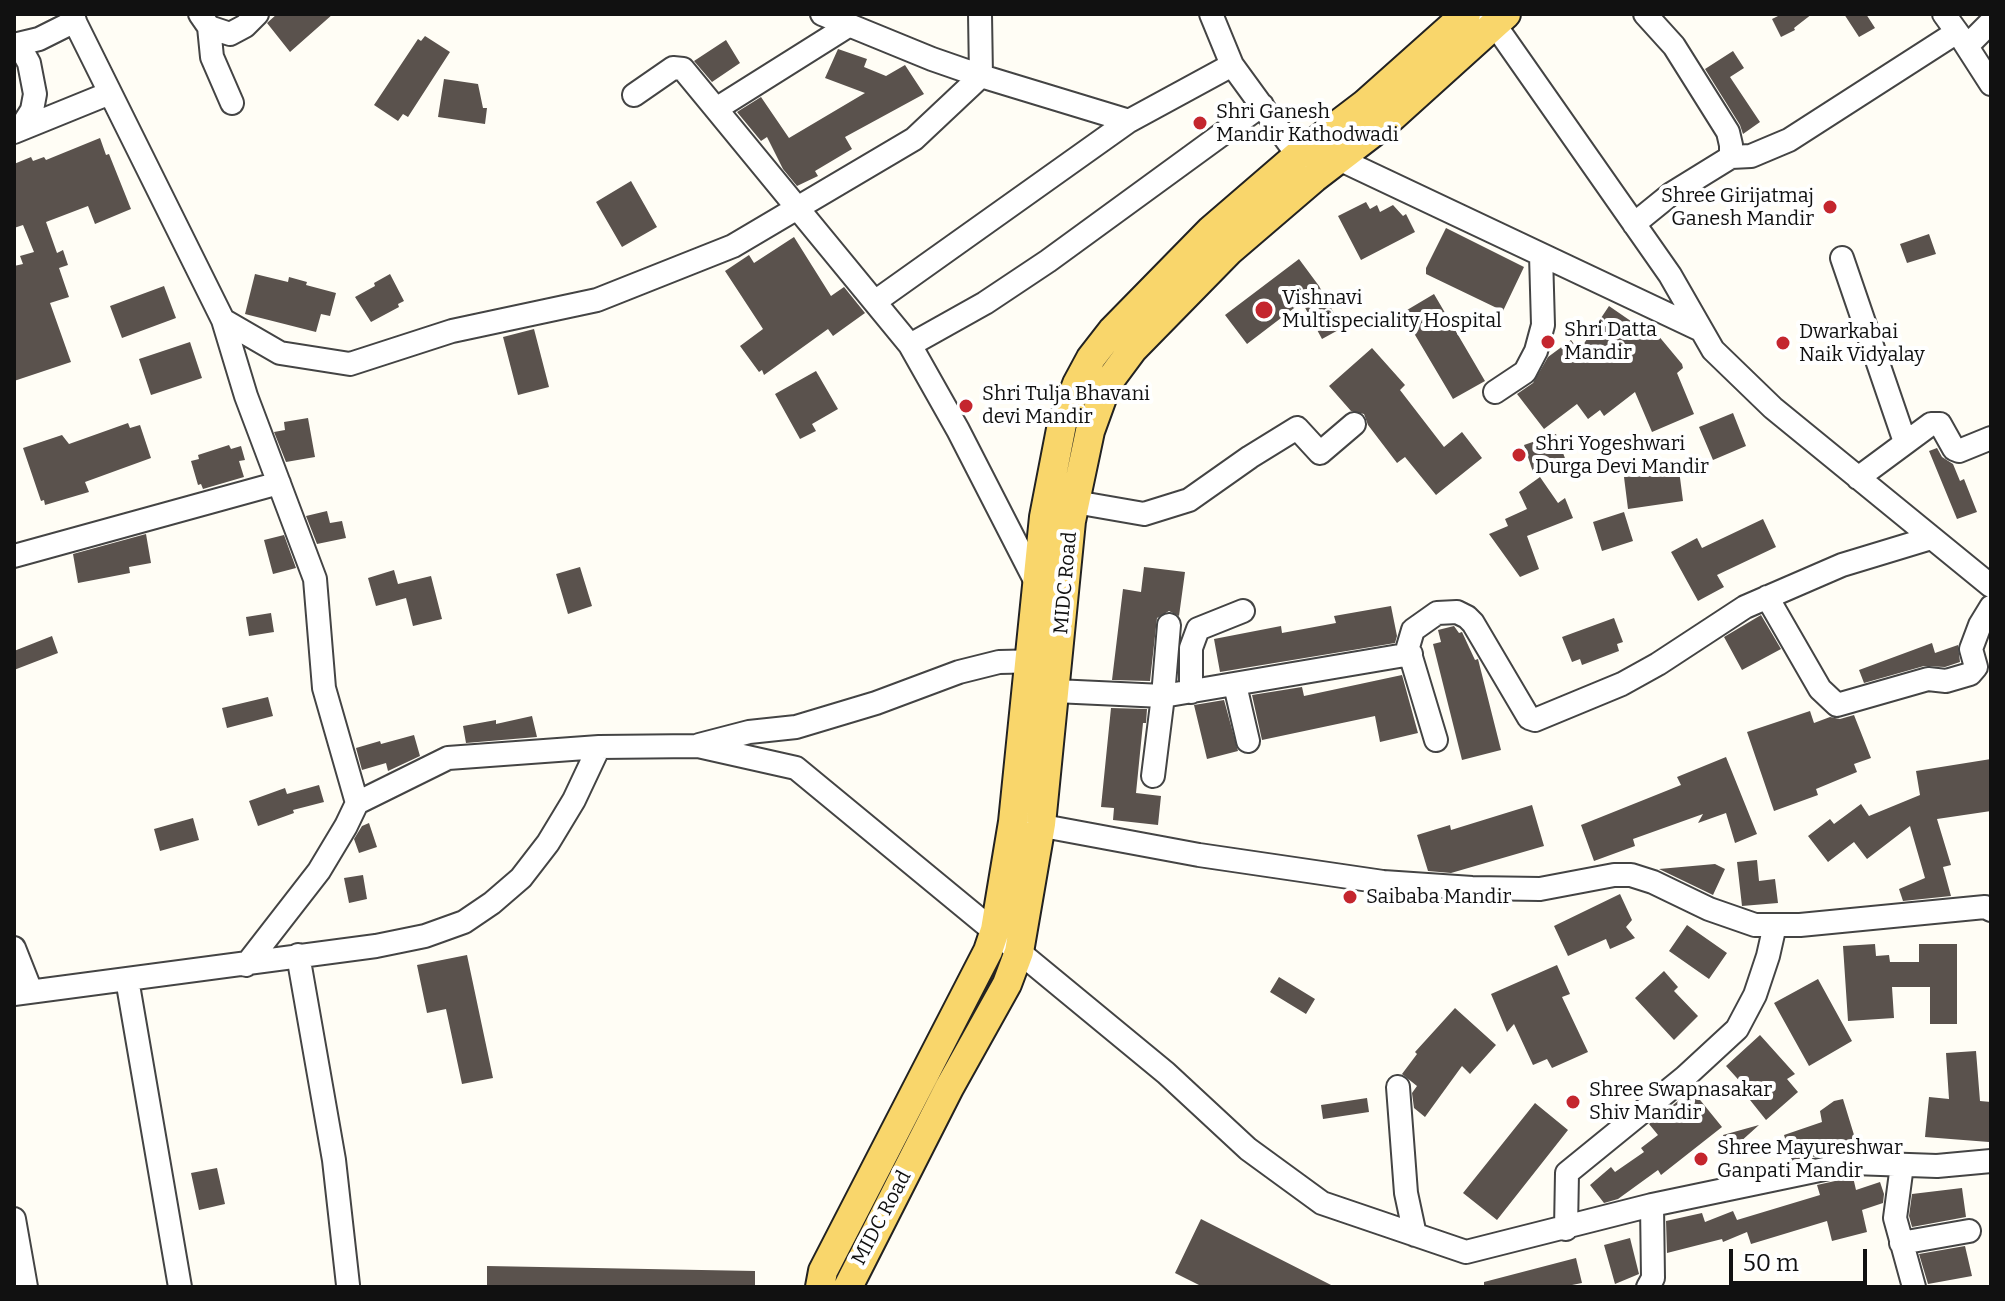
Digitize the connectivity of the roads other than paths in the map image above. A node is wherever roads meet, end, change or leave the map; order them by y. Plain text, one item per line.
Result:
1 (257, 14) edge
2 (980, 14) edge
3 (1211, 14) edge
4 (1466, 14) edge
5 (1645, 14) edge
6 (73, 18) edge
7 (1495, 18) edge
8 (834, 19) edge
9 (205, 20) edge
10 (1991, 22) edge
11 (1955, 29) edge
12 (16, 45) edge
13 (1232, 65) junction
14 (981, 76) junction
15 (1991, 84) edge
16 (110, 93) junction
17 (634, 95) dead end
18 (232, 103) dead end
19 (1262, 105) junction
20 (716, 109) junction
21 (1129, 121) junction
22 (17, 130) edge
23 (1731, 157) junction
24 (1339, 159) junction
25 (1306, 166) junction
26 (798, 209) junction
27 (1634, 224) junction
28 (1541, 255) junction
29 (1842, 258) dead end
30 (876, 301) junction
31 (223, 320) junction
32 (1701, 330) junction
33 (910, 345) junction
34 (1495, 392) dead end
35 (1354, 424) dead end
36 (1991, 438) edge
37 (1905, 442) junction
38 (1858, 478) junction
39 (279, 483) junction
40 (1075, 502) junction
41 (1931, 538) junction
42 (14, 556) edge
43 (1038, 586) junction
44 (1991, 586) edge
45 (1767, 597) junction
46 (1991, 607) edge
47 (1243, 611) dead end
48 (1169, 625) dead end
49 (1411, 654) junction
50 (1044, 661) junction
51 (1235, 685) junction
52 (1055, 691) junction
53 (1191, 692) junction
54 (1163, 696) junction
55 (1436, 740) dead end
56 (1248, 741) dead end
57 (698, 746) junction
58 (599, 747) junction
59 (1153, 776) dead end
60 (357, 803) junction
61 (1027, 823) junction
62 (1989, 907) edge
63 (1775, 925) junction
64 (995, 930) junction
65 (14, 948) edge
66 (1019, 952) junction
67 (298, 955) junction
68 (246, 965) junction
69 (127, 979) junction
70 (23, 992) edge
71 (1398, 1087) dead end
72 (930, 1094) junction
73 (1991, 1161) edge
74 (1902, 1165) junction
75 (1652, 1205) junction
76 (14, 1219) edge
77 (1566, 1229) junction
78 (1969, 1231) dead end
79 (1415, 1235) junction
80 (1901, 1243) junction
81 (341, 1286) edge
82 (26, 1287) edge
83 (180, 1287) edge
84 (820, 1287) edge
85 (848, 1287) edge
86 (1648, 1287) edge
87 (1914, 1287) edge

1 - 9 street
2 - 14 street
3 - 13 street
4 - 25 main road, MIDC Road
5 - 23 street
6 - 12 street
6 - 16 street
7 - 24 main road, MIDC Road
7 - 27 street
8 - 14 street
8 - 20 street
9 - 18 street
10 - 11 street
11 - 15 street
11 - 23 street
12 - 22 street
13 - 19 street
13 - 21 street
14 - 21 street
14 - 26 street
16 - 22 street
16 - 31 street
17 - 20 street
19 - 25 street
19 - 33 street
20 - 26 street
21 - 30 street
23 - 27 street
24 - 25 main road, MIDC Road
24 - 28 street
25 - 40 main road, MIDC Road
25 - 43 main road, MIDC Road
26 - 30 street
26 - 31 street
27 - 32 street
28 - 32 street
28 - 34 street
29 - 37 street
30 - 33 street
31 - 39 street
32 - 38 street
33 - 43 street
35 - 40 street
36 - 37 street
37 - 38 street
38 - 41 street
39 - 42 street
39 - 60 street
40 - 50 main road, MIDC Road
41 - 44 street
41 - 45 street
43 - 50 main road, MIDC Road
45 - 46 street
45 - 49 street
47 - 53 street
48 - 54 street
49 - 51 street
49 - 55 street
50 - 52 main road, MIDC Road
50 - 57 street
50 - 61 main road, MIDC Road
51 - 53 street
51 - 56 street
52 - 54 street
52 - 61 main road, MIDC Road
53 - 54 street
54 - 59 street
57 - 58 street
57 - 64 street
58 - 60 street
58 - 67 street
60 - 68 street
61 - 63 street
61 - 64 main road, MIDC Road
61 - 66 main road, MIDC Road
62 - 63 street
63 - 77 street
64 - 66 street
64 - 72 main road, MIDC Road
65 - 70 street
66 - 72 main road, MIDC Road
66 - 79 street
67 - 68 street
67 - 81 street
68 - 69 street
69 - 70 street
69 - 83 street
71 - 79 street
72 - 84 main road, MIDC Road
72 - 85 main road, MIDC Road
73 - 74 street
74 - 75 street
74 - 80 street
75 - 77 street
75 - 86 street
76 - 82 street
77 - 79 street
78 - 80 street
80 - 87 street

